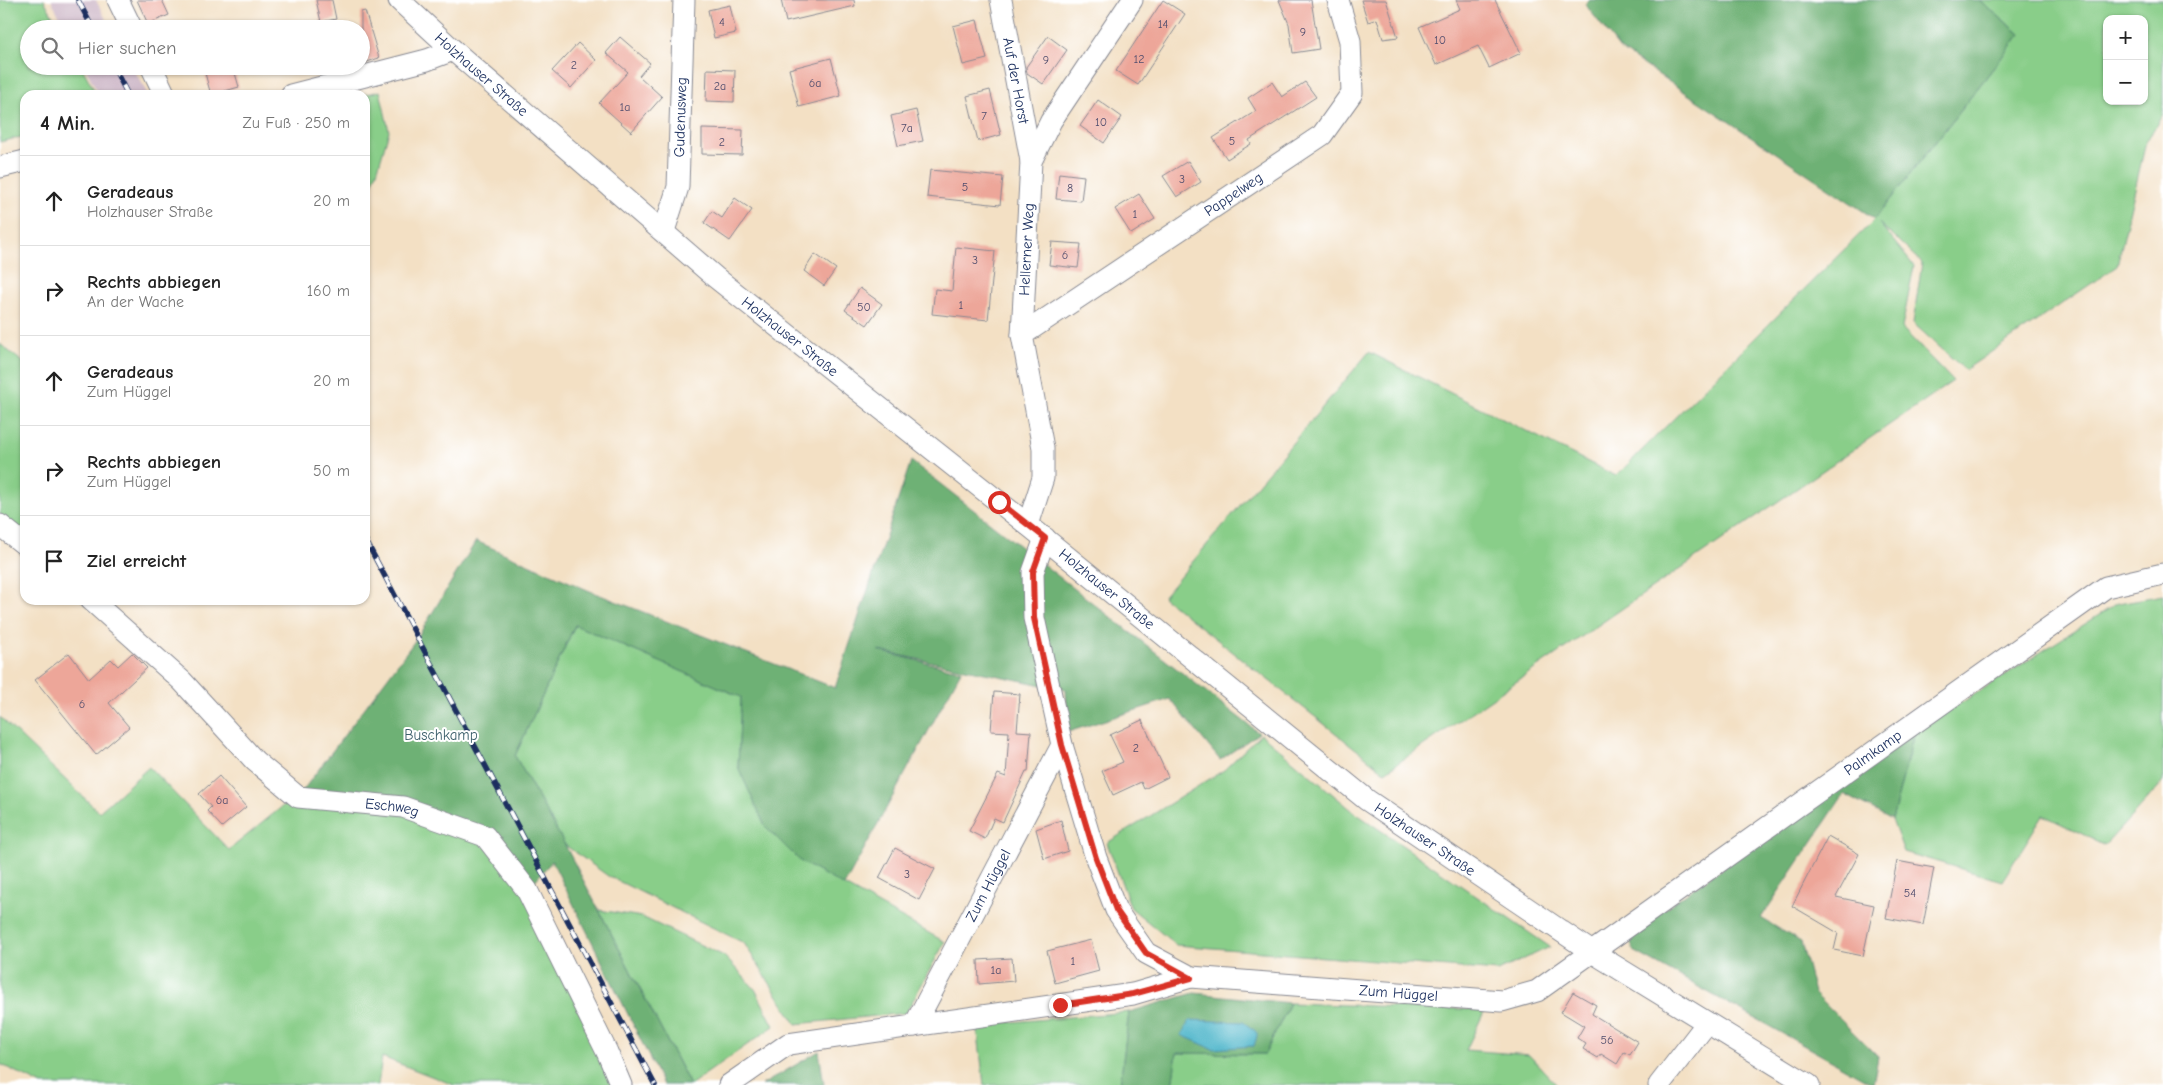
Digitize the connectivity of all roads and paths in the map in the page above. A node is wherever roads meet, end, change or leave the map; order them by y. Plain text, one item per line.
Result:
1 (118, 0) edge
2 (399, 0) edge
3 (684, 0) edge
4 (1001, 0) edge
5 (1132, 0) edge
6 (1338, 0) edge
7 (128, 20) edge
8 (453, 50) junction
9 (155, 75) edge
10 (369, 75) edge
11 (370, 75) edge
12 (162, 90) edge
13 (310, 90) edge
14 (1031, 161) junction
15 (20, 162) edge
16 (0, 167) edge
17 (664, 231) junction
18 (1022, 335) junction
19 (0, 525) edge
20 (1028, 525) junction
21 (1045, 538) junction
22 (20, 541) edge
23 (2163, 574) edge
24 (97, 605) edge
25 (1062, 745) junction
26 (1592, 952) junction
27 (1191, 978) junction
28 (1708, 1023) junction
29 (914, 1026) junction
30 (621, 1085) edge
31 (728, 1085) edge
32 (1659, 1085) edge
33 (1809, 1085) edge

1 - 7 street
2 - 8 street, Holzhauser Straße
3 - 17 street, Gudenusweg
4 - 14 street, Auf der Horst
5 - 14 street, Hellerner Weg
6 - 18 street, Pappelweg
8 - 11 street
8 - 17 street, Holzhauser Straße
9 - 12 street
10 - 13 street
14 - 18 street, Hellerner Weg
15 - 16 street
17 - 20 street, Holzhauser Straße
18 - 20 street, Hellerner Weg
19 - 22 street
20 - 21 street, Holzhauser Straße
21 - 25 street
21 - 26 street, Holzhauser Straße
23 - 26 street, Palmkamp
24 - 30 street, Eschweg
25 - 27 street, Zum Hüggel
25 - 29 street, Zum Hüggel
26 - 27 street, Zum Hüggel
26 - 28 street, Holzhauser Straße
27 - 29 street, Zum Hüggel
28 - 32 street
28 - 33 street, Holzhauser Straße
29 - 31 street, Zum Hüggel

